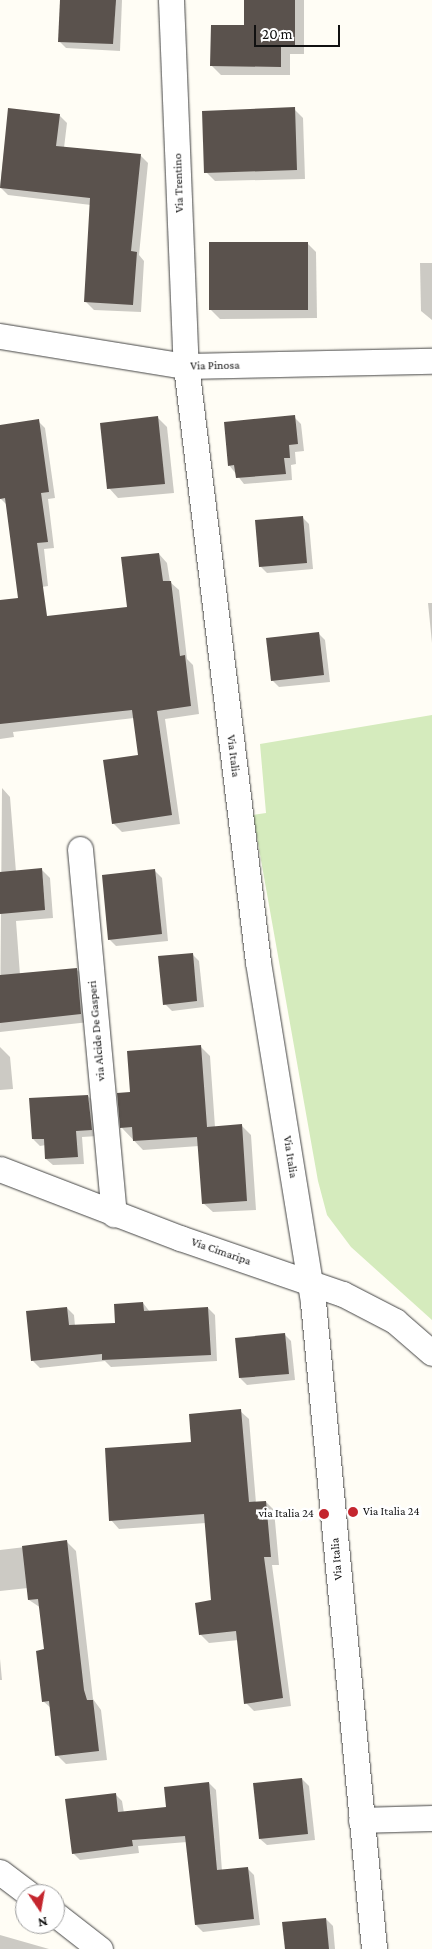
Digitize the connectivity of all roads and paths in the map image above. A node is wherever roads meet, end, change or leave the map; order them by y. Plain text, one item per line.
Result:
1 (171, 0) edge
2 (0, 336) edge
3 (432, 361) edge
4 (186, 366) junction
5 (80, 849) dead end
6 (0, 1169) edge
7 (114, 1214) junction
8 (311, 1283) junction
9 (432, 1353) edge
10 (432, 1818) edge
11 (361, 1820) junction
12 (0, 1872) edge
13 (16, 1884) edge
14 (65, 1922) edge
15 (100, 1949) edge
16 (374, 1949) edge

1 - 4 street, Via Trentino
2 - 4 street, Via Pinosa
3 - 4 street, Via Pinosa
4 - 8 street, Via Italia
5 - 7 street, via Alcide De Gasperi
6 - 7 street, Via Cimaripa
7 - 8 street, Via Cimaripa
8 - 9 street, Via Cimaripa
8 - 11 street, Via Italia
10 - 11 street
11 - 16 street, Via Italia
12 - 13 street
14 - 15 street

